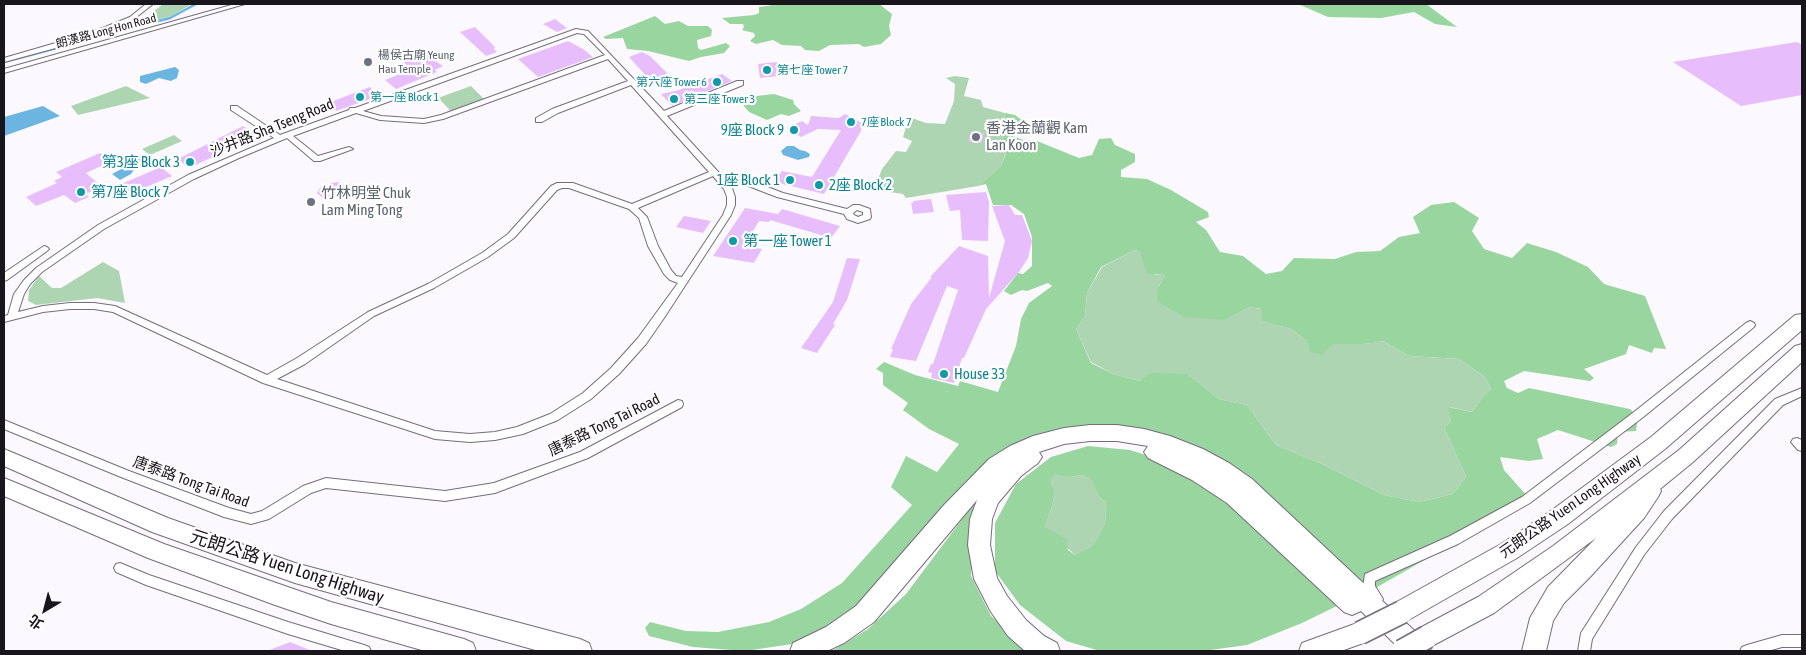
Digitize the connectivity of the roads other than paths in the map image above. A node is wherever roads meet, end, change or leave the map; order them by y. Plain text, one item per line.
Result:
1 (150, 4) edge
2 (242, 4) edge
3 (609, 56) junction
4 (4, 60) edge
5 (4, 71) edge
6 (418, 76) dead end
7 (632, 82) junction
8 (740, 83) dead end
9 (427, 84) junction
10 (234, 108) dead end
11 (353, 110) junction
12 (662, 115) junction
13 (539, 120) dead end
14 (288, 134) junction
15 (279, 138) junction
16 (349, 149) dead end
17 (717, 176) junction
18 (632, 207) junction
19 (848, 212) dead end
20 (44, 250) dead end
21 (4, 278) edge
22 (684, 281) junction
23 (8, 318) edge
24 (1802, 320) edge
25 (1750, 325) dead end
26 (1802, 351) edge
27 (266, 380) junction
28 (1802, 392) edge
29 (678, 404) dead end
30 (4, 424) edge
31 (4, 457) edge
32 (1660, 478) junction
33 (4, 487) edge
34 (120, 568) dead end
35 (1802, 641) edge
36 (364, 651) edge
37 (464, 651) edge
38 (580, 651) edge
39 (802, 651) edge
40 (1048, 651) edge
41 (1312, 651) edge
42 (1402, 651) edge
43 (1419, 651) edge
44 (1431, 651) edge
45 (1534, 651) edge
46 (1584, 651) edge
47 (1747, 651) edge

1 - 4 street
2 - 5 street, 朗漢路 Long Hon Road
3 - 7 street
3 - 9 street, 沙井路 Sha Tseng Road
3 - 11 street
6 - 9 street
7 - 12 street
7 - 13 street
8 - 12 street
9 - 11 street, 沙井路 Sha Tseng Road
10 - 15 street
11 - 14 street, 沙井路 Sha Tseng Road
12 - 17 street
14 - 15 street, 沙井路 Sha Tseng Road
14 - 16 street
15 - 23 street, 沙井路 Sha Tseng Road
17 - 18 street
17 - 19 street
17 - 22 street
18 - 22 street
18 - 27 street
20 - 21 street
22 - 27 street
23 - 27 street
24 - 41 highway, 元朗公路 Yuen Long Highway, bridge
25 - 44 street
26 - 32 highway, 元朗公路 Yuen Long Highway
28 - 46 street
29 - 30 street, 唐泰路 Tong Tai Road
31 - 38 highway, 元朗公路 Yuen Long Highway
32 - 42 highway, 元朗公路 Yuen Long Highway, bridge
32 - 45 highway
33 - 37 highway, 元朗公路 Yuen Long Highway
34 - 36 street
35 - 47 street
39 - 43 highway
40 - 42 highway

